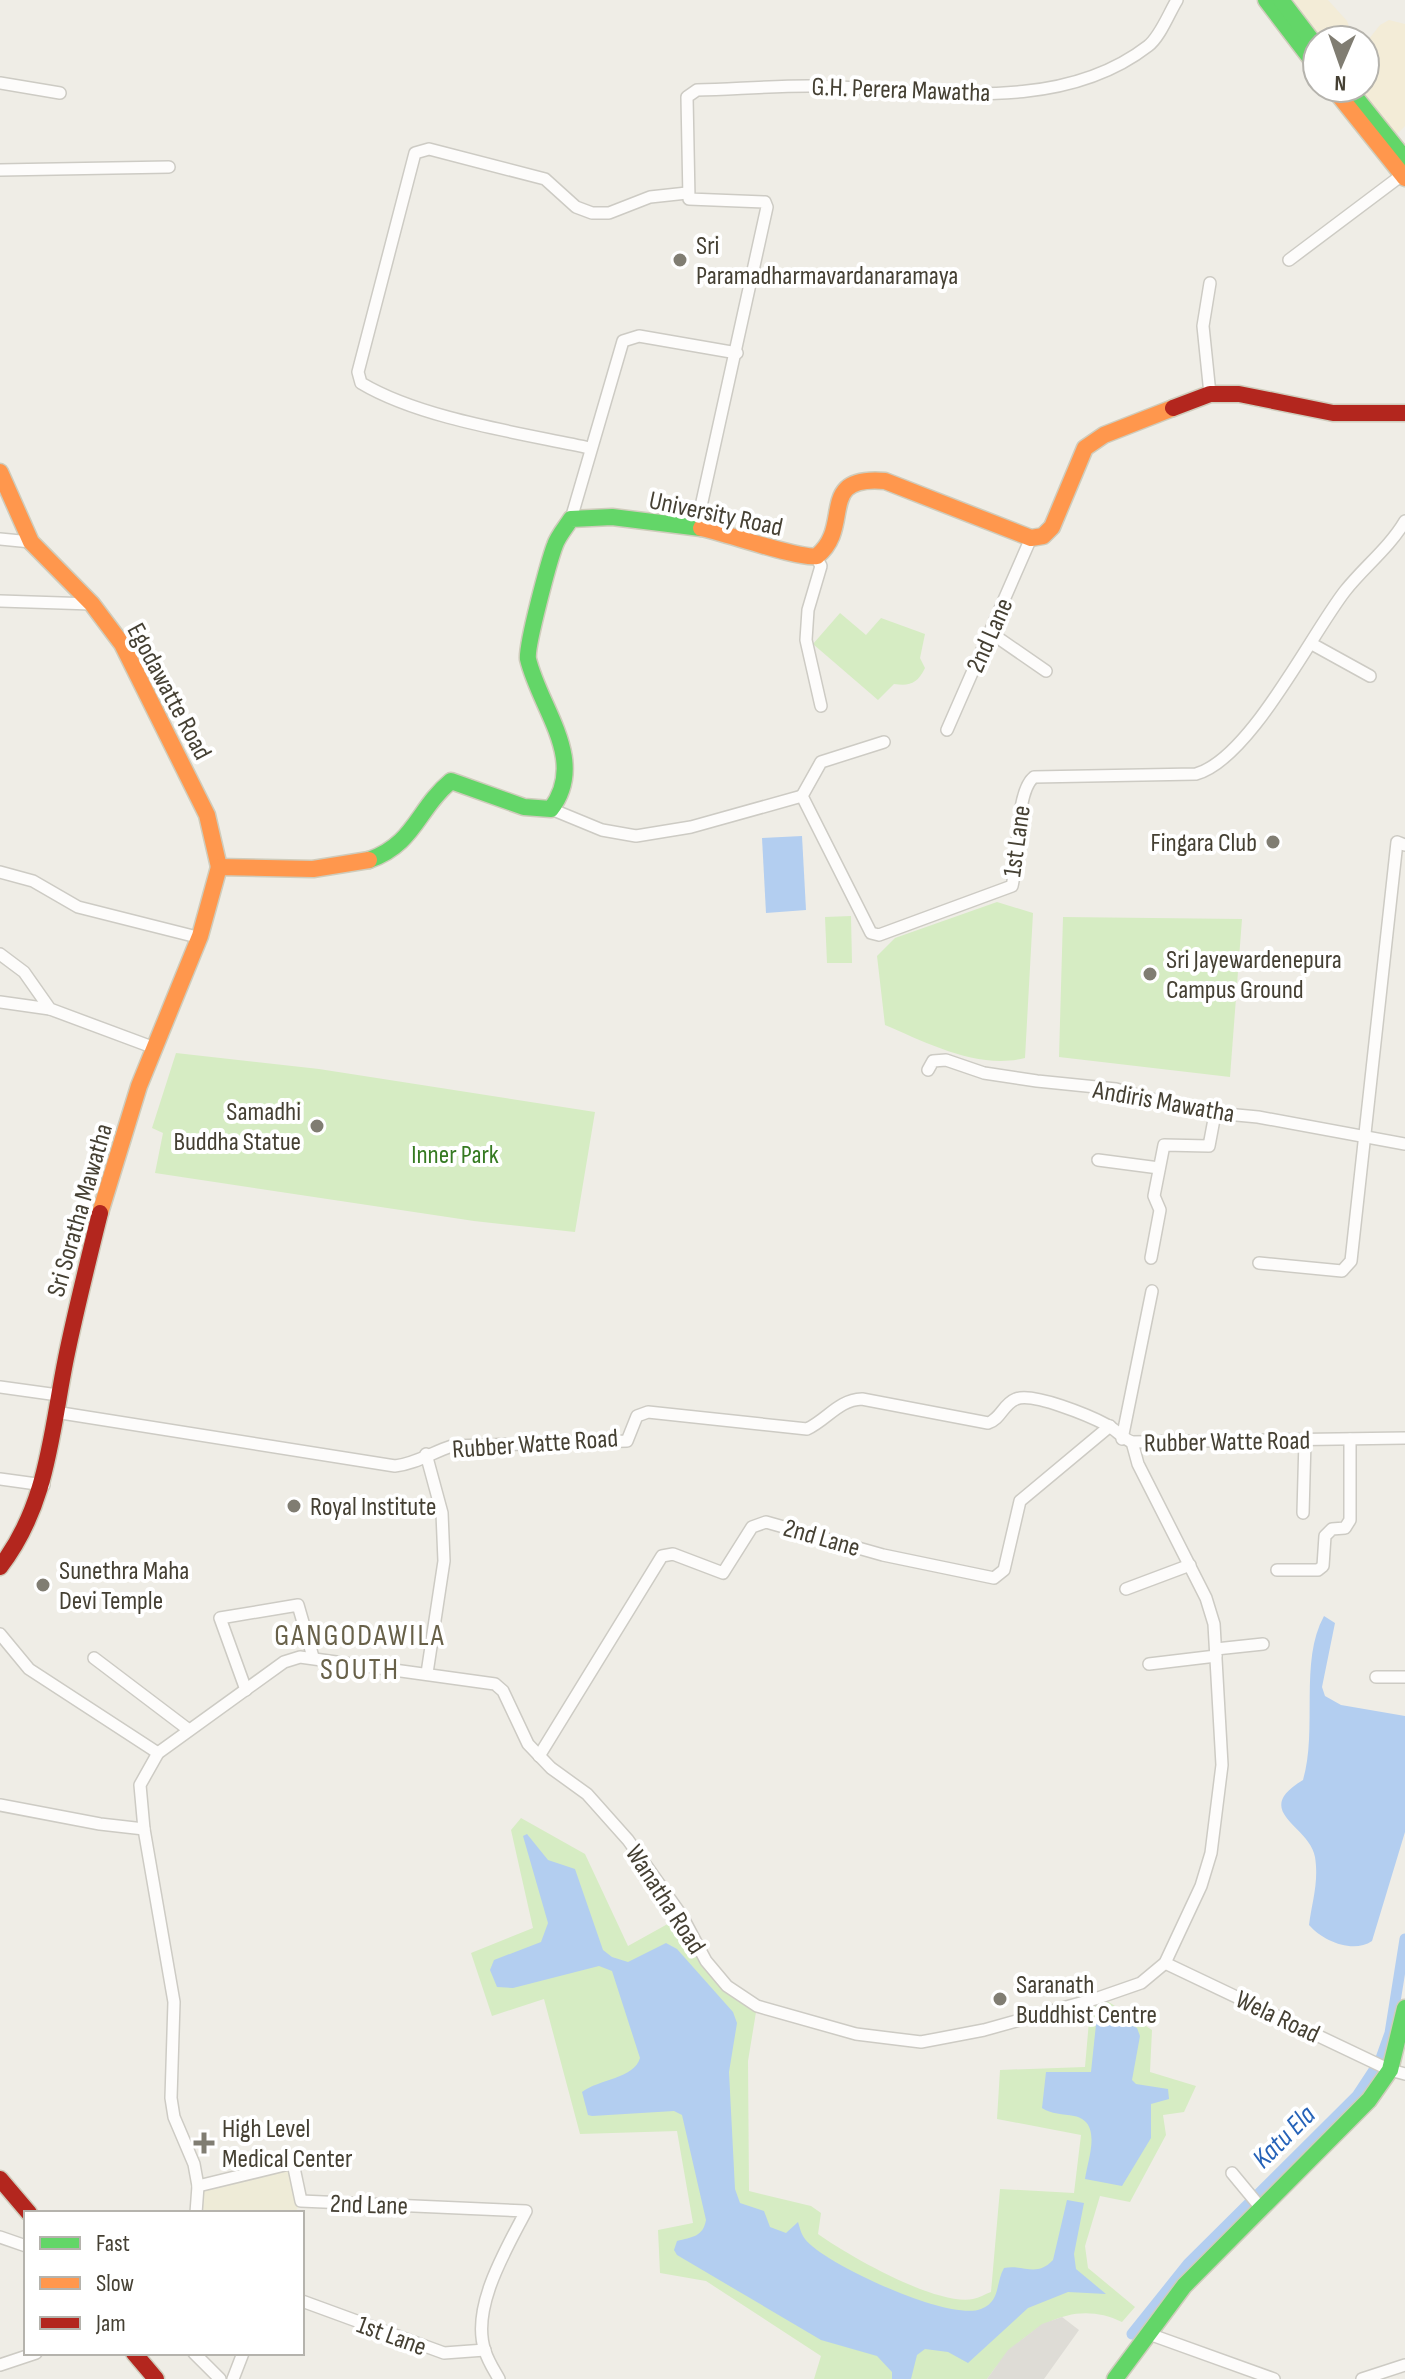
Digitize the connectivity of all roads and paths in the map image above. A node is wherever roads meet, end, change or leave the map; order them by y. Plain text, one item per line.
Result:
1 (1177, 0) edge
2 (1266, 0) edge
3 (1281, 0) edge
4 (1301, 26) edge
5 (1301, 46) edge
6 (0, 83) edge
7 (60, 93) dead end
8 (1348, 104) edge
9 (1358, 104) edge
10 (1374, 131) junction
11 (169, 167) dead end
12 (0, 170) edge
13 (1404, 171) edge
14 (687, 193) junction
15 (1289, 260) dead end
16 (1210, 283) dead end
17 (737, 353) junction
18 (1210, 394) junction
19 (1405, 413) edge
20 (590, 448) junction
21 (0, 472) edge
22 (571, 519) junction
23 (1405, 521) edge
24 (696, 529) junction
25 (1031, 538) junction
26 (0, 539) edge
27 (31, 542) junction
28 (816, 557) junction
29 (0, 601) edge
30 (92, 604) junction
31 (991, 633) junction
32 (1312, 644) junction
33 (1046, 671) dead end
34 (1370, 676) dead end
35 (821, 706) dead end
36 (947, 730) dead end
37 (884, 742) dead end
38 (802, 796) junction
39 (551, 809) junction
40 (1405, 845) edge
41 (219, 867) junction
42 (0, 872) edge
43 (197, 937) junction
44 (0, 954) edge
45 (0, 1002) edge
46 (50, 1009) junction
47 (152, 1047) junction
48 (928, 1070) dead end
49 (1215, 1114) junction
50 (1364, 1138) junction
51 (1405, 1144) edge
52 (1098, 1160) dead end
53 (1159, 1168) junction
54 (1151, 1258) dead end
55 (1259, 1263) dead end
56 (1152, 1291) dead end
57 (0, 1387) edge
58 (56, 1404) junction
59 (1110, 1426) junction
60 (1405, 1438) edge
61 (1350, 1439) junction
62 (1127, 1440) junction
63 (1305, 1440) junction
64 (426, 1454) junction
65 (0, 1479) edge
66 (44, 1485) junction
67 (1303, 1513) dead end
68 (1190, 1565) junction
69 (0, 1567) edge
70 (1277, 1570) dead end
71 (1126, 1589) dead end
72 (0, 1634) edge
73 (1263, 1644) dead end
74 (1216, 1652) junction
75 (313, 1657) junction
76 (94, 1658) dead end
77 (1149, 1664) dead end
78 (427, 1673) junction
79 (1376, 1677) dead end
80 (1405, 1677) edge
81 (246, 1690) junction
82 (189, 1730) junction
83 (158, 1753) junction
84 (539, 1756) junction
85 (0, 1805) edge
86 (144, 1829) junction
87 (1165, 1963) junction
88 (1405, 2008) edge
89 (1388, 2068) edge
90 (1232, 2173) dead end
91 (0, 2179) edge
92 (198, 2186) junction
93 (1261, 2208) junction
94 (27, 2211) edge
95 (196, 2211) edge
96 (0, 2237) edge
97 (24, 2245) edge
98 (304, 2302) edge
99 (1149, 2334) junction
100 (485, 2350) junction
101 (30, 2355) edge
102 (136, 2355) edge
103 (196, 2355) edge
104 (242, 2355) edge
105 (0, 2365) edge
106 (1405, 2365) edge
107 (156, 2379) edge
108 (220, 2379) edge
109 (233, 2379) edge
110 (499, 2379) edge
111 (1115, 2379) edge
112 (1274, 2379) edge
113 (1362, 2379) edge

1 - 14 street, G.H. Perera Mawatha
2 - 5 main road
3 - 4 main road
6 - 7 street
8 - 10 main road
9 - 10 main road
10 - 13 main road
11 - 12 street
13 - 15 street
14 - 17 street
14 - 20 street
16 - 18 street
17 - 20 street
17 - 24 street
18 - 19 main road
18 - 25 main road
20 - 22 street
21 - 27 main road, Egodawatte Road
22 - 24 main road, University Road
22 - 39 main road
23 - 32 street, 1st Lane
24 - 28 main road, University Road
25 - 28 main road
25 - 31 street, 2nd Lane
26 - 27 street
27 - 30 main road, Egodawatte Road
28 - 35 street
29 - 30 street
30 - 41 main road, Egodawatte Road
31 - 33 street
31 - 36 street, 2nd Lane
32 - 34 street
32 - 38 street, 1st Lane
37 - 38 street
38 - 39 street
39 - 41 main road
40 - 50 street
41 - 43 main road, Sri Soratha Mawatha
42 - 43 street
43 - 47 main road, Sri Soratha Mawatha
44 - 46 street
45 - 46 street
46 - 47 street
47 - 58 main road, Sri Soratha Mawatha
48 - 49 street, Andiris Mawatha
49 - 50 street, Andiris Mawatha
49 - 53 street
50 - 51 street, Andiris Mawatha
50 - 55 street
52 - 53 street
53 - 54 street
56 - 62 street
57 - 58 street, Rubber Watte Road
58 - 64 street, Rubber Watte Road
58 - 66 main road, Sri Soratha Mawatha
59 - 62 street, Rubber Watte Road
59 - 64 street, Rubber Watte Road
59 - 84 street, 2nd Lane
60 - 61 street, Rubber Watte Road
61 - 63 street, Rubber Watte Road
61 - 70 street
62 - 63 street, Rubber Watte Road
62 - 68 street, Wanatha Road
63 - 67 street
64 - 78 street
65 - 66 street
66 - 69 main road, Sri Soratha Mawatha
68 - 71 street
68 - 74 street, Wanatha Road
72 - 83 street
73 - 74 street
74 - 77 street
74 - 87 street, Wanatha Road
75 - 78 street, Wanatha Road
75 - 81 street, Wanatha Road
75 - 81 street
76 - 82 street
78 - 84 street, Wanatha Road
79 - 80 street
81 - 82 street, Wanatha Road
82 - 83 street, Wanatha Road
83 - 86 street, Wanatha Road
84 - 87 street, Wanatha Road
85 - 86 street
86 - 92 street, Wanatha Road
87 - 89 street, Wela Road
88 - 89 main road
89 - 93 main road
90 - 93 street
91 - 94 main road
92 - 95 street, Wanatha Road
92 - 100 street, 2nd Lane
93 - 99 main road
96 - 97 street
98 - 100 street, 1st Lane
99 - 111 main road
99 - 112 street
100 - 110 street
101 - 105 street
102 - 107 main road
103 - 108 street
104 - 109 street
106 - 113 street

